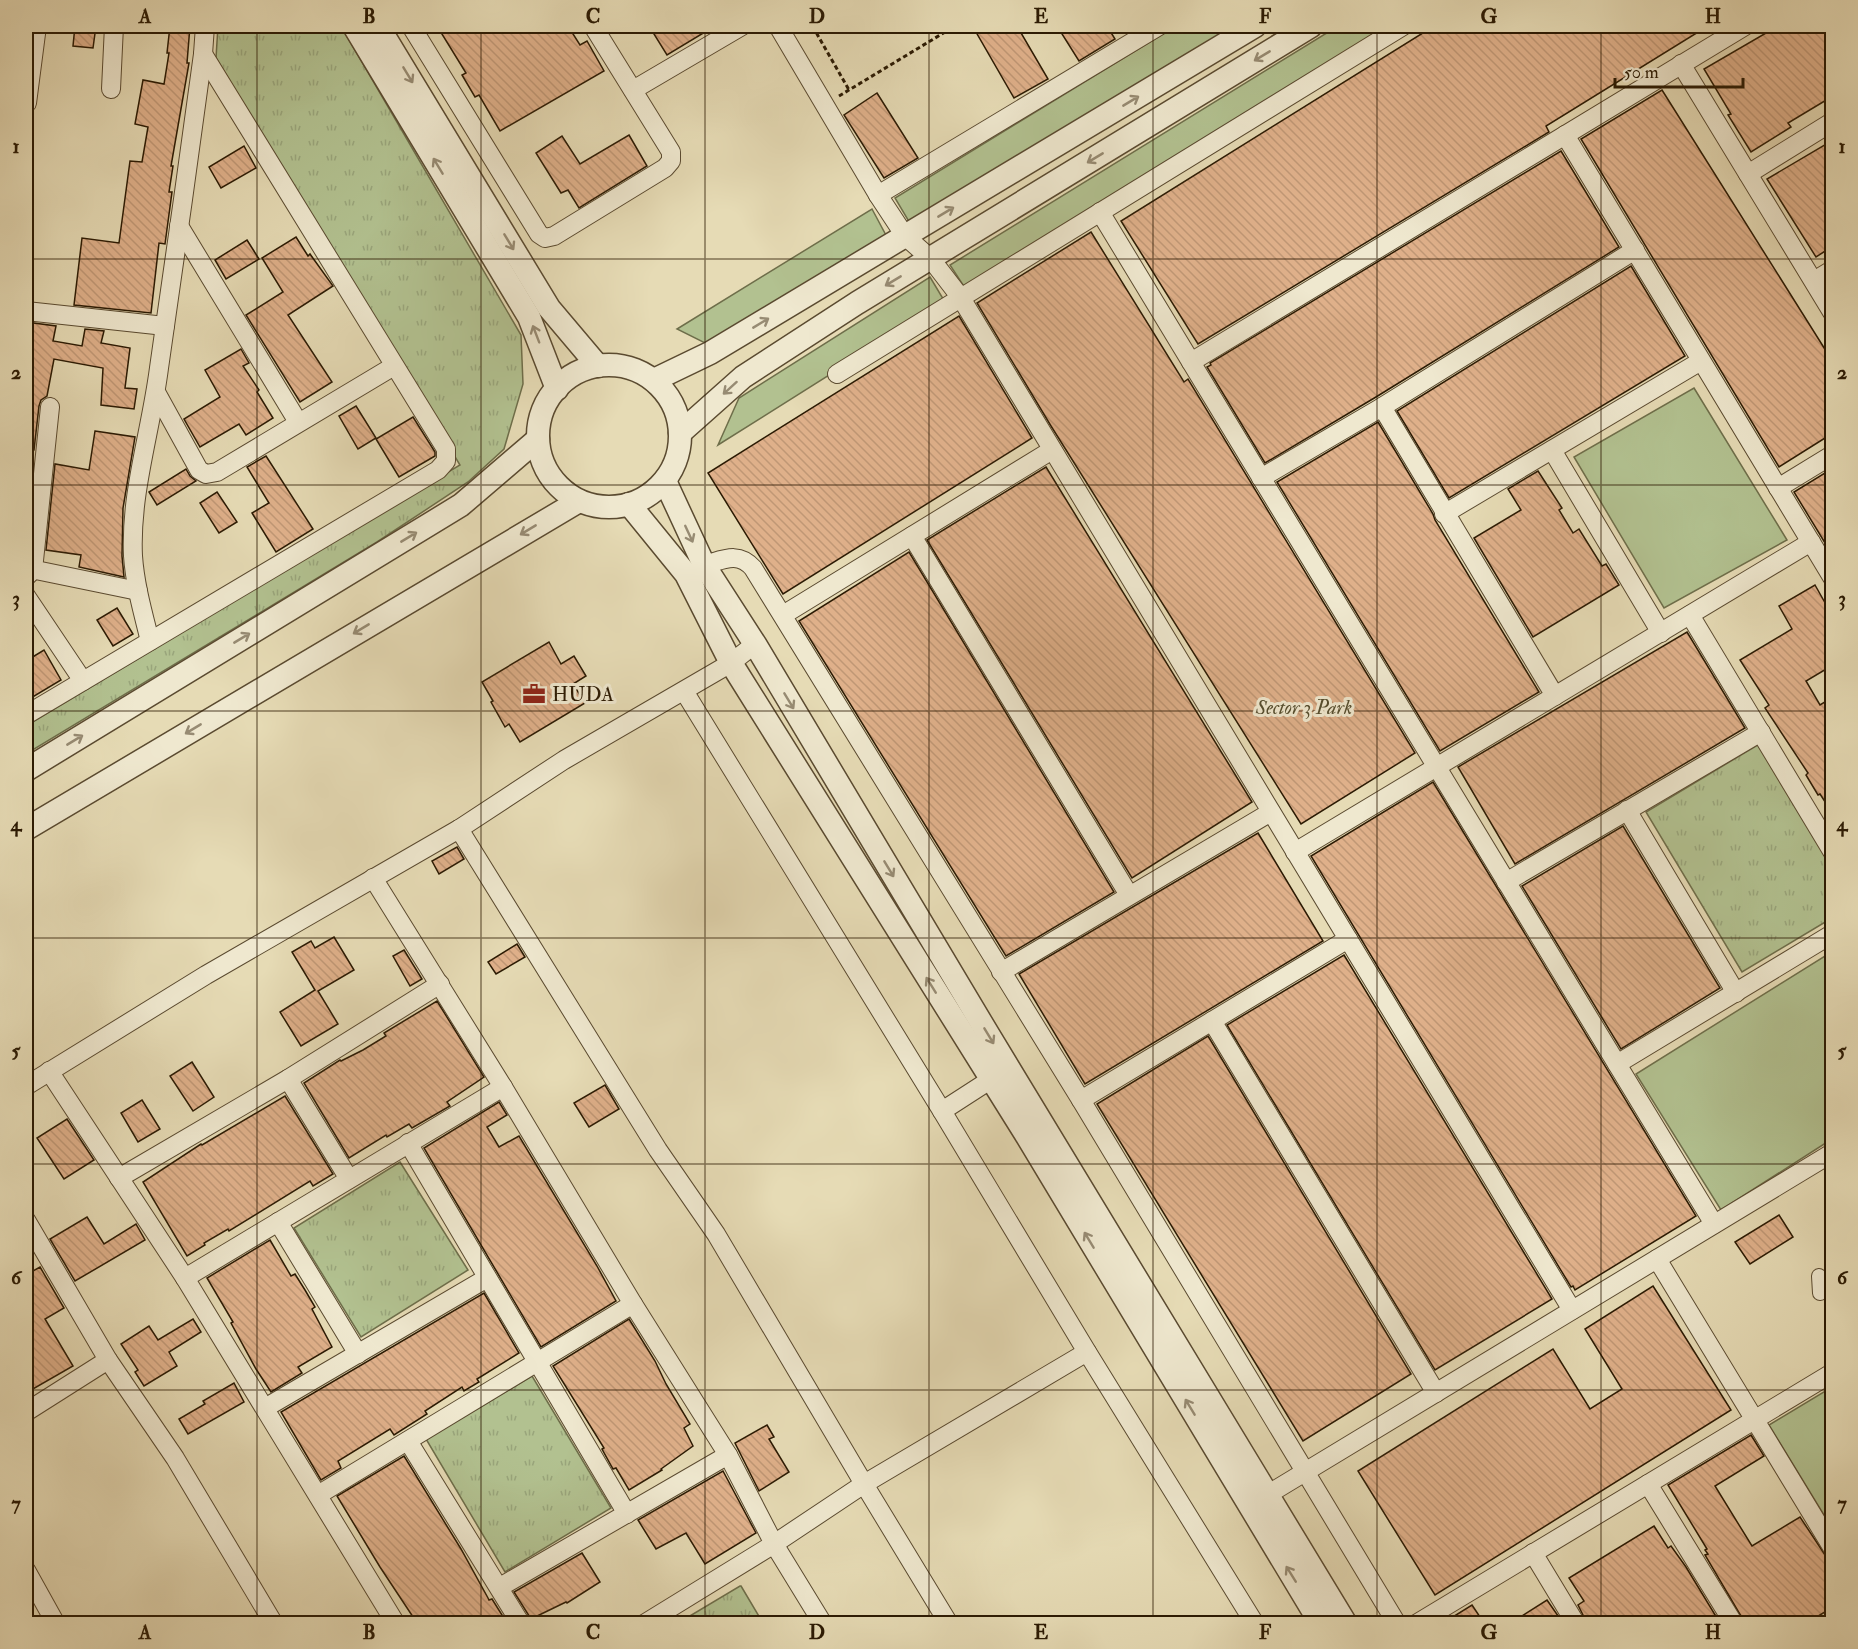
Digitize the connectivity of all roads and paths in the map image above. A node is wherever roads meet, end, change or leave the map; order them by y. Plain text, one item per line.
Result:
1 (37, 26) edge
2 (114, 26) edge
3 (205, 26) edge
4 (354, 26) edge
5 (378, 26) edge
6 (411, 26) edge
7 (593, 26) edge
8 (742, 26) edge
9 (777, 26) edge
10 (831, 26) edge
11 (955, 26) edge
12 (1159, 26) edge
13 (1255, 26) edge
14 (1311, 26) edge
15 (1403, 26) edge
16 (1744, 26) edge
17 (203, 54) junction
18 (1681, 64) junction
19 (111, 89) dead end
20 (633, 90) junction
21 (27, 103) edge
22 (1833, 122) edge
23 (1565, 135) junction
24 (1748, 174) junction
25 (878, 195) junction
26 (1100, 212) junction
27 (179, 226) junction
28 (906, 236) junction
29 (1635, 250) junction
30 (931, 259) junction
31 (1833, 270) edge
32 (1814, 281) junction
33 (961, 298) junction
34 (26, 311) edge
35 (1833, 312) edge
36 (165, 326) junction
37 (1701, 361) junction
38 (1191, 362) junction
39 (394, 366) junction
40 (598, 366) junction
41 (837, 374) dead end
42 (654, 380) junction
43 (557, 389) junction
44 (156, 392) junction
45 (50, 407) dead end
46 (1382, 407) junction
47 (298, 422) junction
48 (680, 433) junction
49 (538, 439) junction
50 (1052, 450) junction
51 (1552, 450) junction
52 (1833, 455) edge
53 (1261, 478) junction
54 (665, 481) junction
55 (1778, 488) junction
56 (579, 501) junction
57 (629, 504) junction
58 (1444, 514) junction
59 (912, 536) junction
60 (1811, 542) junction
61 (704, 565) junction
62 (28, 572) edge
63 (1833, 577) edge
64 (138, 591) junction
65 (26, 596) edge
66 (783, 615) junction
67 (1690, 615) junction
68 (1661, 633) junction
69 (150, 641) junction
70 (754, 644) junction
71 (731, 663) junction
72 (83, 681) junction
73 (684, 691) junction
74 (1555, 696) junction
75 (26, 715) edge
76 (1761, 732) junction
77 (1436, 767) junction
78 (26, 770) edge
79 (1627, 810) junction
80 (1271, 812) junction
81 (26, 829) edge
82 (459, 829) junction
83 (1833, 851) edge
84 (1295, 852) junction
85 (374, 878) junction
86 (1506, 882) junction
87 (1129, 895) junction
88 (1833, 934) edge
89 (1348, 939) junction
90 (1001, 972) junction
91 (440, 984) junction
92 (1736, 993) junction
93 (1212, 1021) junction
94 (1617, 1064) junction
95 (48, 1071) junction
96 (288, 1079) junction
97 (990, 1080) junction
98 (26, 1086) edge
99 (503, 1087) junction
100 (1081, 1100) junction
101 (942, 1111) junction
102 (408, 1143) junction
103 (1833, 1153) edge
104 (119, 1178) junction
105 (349, 1179) junction
106 (26, 1220) edge
107 (278, 1222) junction
108 (1714, 1224) junction
109 (32, 1249) edge
110 (1657, 1259) junction
111 (1818, 1276) dead end
112 (185, 1278) junction
113 (487, 1278) junction
114 (1820, 1293) dead end
115 (633, 1304) junction
116 (1572, 1310) junction
117 (1087, 1352) junction
118 (357, 1354) junction
119 (108, 1360) junction
120 (537, 1362) junction
121 (1833, 1372) edge
122 (1436, 1393) junction
123 (265, 1408) junction
124 (26, 1412) edge
125 (1755, 1419) junction
126 (408, 1441) junction
127 (728, 1455) junction
128 (1305, 1472) junction
129 (864, 1484) junction
130 (1648, 1484) junction
131 (318, 1495) junction
132 (1258, 1500) junction
133 (627, 1514) junction
134 (774, 1544) junction
135 (1833, 1546) edge
136 (1533, 1553) junction
137 (26, 1570) edge
138 (500, 1587) junction
139 (56, 1623) edge
140 (274, 1623) edge
141 (396, 1623) edge
142 (521, 1623) edge
143 (644, 1623) edge
144 (823, 1623) edge
145 (949, 1623) edge
146 (1255, 1623) edge
147 (1321, 1623) edge
148 (1346, 1623) edge
149 (1397, 1623) edge
150 (1416, 1623) edge
151 (1576, 1623) edge
152 (1734, 1623) edge

1 - 21 street
2 - 19 street
3 - 17 street
43 -> 4 street
5 -> 40 street
6 - 20 street
7 - 20 street
8 - 20 street
9 - 25 street
10 - 11 path
12 - 25 street
28 -> 13 street
14 -> 30 street
15 - 26 street
16 - 18 street
17 - 27 street
17 - 39 street
18 - 23 street
18 - 24 street
22 - 24 street
23 - 29 street
23 - 38 street
24 - 32 street
25 - 28 street
26 - 33 street
26 - 38 street
27 - 36 street
27 - 47 street
28 - 30 street
42 -> 28 street
29 - 37 street
29 - 46 street
30 - 33 street
30 -> 48 street
31 - 32 street
32 - 35 street
33 - 41 street
33 - 50 street
34 - 36 street
36 - 44 street
37 - 51 street
37 - 55 street
38 - 53 street
39 - 47 street
39 - 69 street
40 - 42 street
40 - 43 street
42 - 48 street
43 - 49 street
44 - 47 street
44 - 64 street
45 - 62 street
46 - 53 street
46 - 58 street
48 - 54 street
49 - 56 street
78 -> 49 street
50 - 59 street
50 - 80 street
51 - 58 street
51 - 68 street
52 - 55 street
53 - 77 street
54 - 57 street
54 -> 61 street
55 - 60 street
56 - 57 street
56 -> 81 street
57 - 71 street
58 - 74 street
59 - 66 street
59 - 87 street
60 - 63 street
60 - 67 street
61 - 66 street
61 - 70 street
62 - 64 street
64 - 69 street
65 - 72 street
66 - 90 street
67 - 68 street
67 - 76 street
68 - 74 street
69 - 72 street
70 - 71 street
70 -> 132 street
71 - 73 street
97 -> 71 street
72 - 75 street
73 - 82 street
73 - 101 street
74 - 77 street
76 - 79 street
76 - 83 street
77 - 84 street
77 - 86 street
79 - 86 street
79 - 92 street
80 - 84 street
80 - 87 street
82 - 85 street
82 - 129 street
84 - 89 street
85 - 91 street
85 - 95 street
86 - 94 street
87 - 90 street
88 - 92 street
89 - 93 street
89 - 116 street
90 - 100 street
91 - 96 street
91 - 99 street
92 - 94 street
93 - 100 street
93 - 122 street
94 - 108 street
95 - 98 street
95 - 104 street
96 - 104 street
96 - 105 street
97 - 101 street
132 -> 97 street
99 - 102 street
99 - 115 street
100 - 128 street
101 - 117 street
102 - 105 street
102 - 113 street
103 - 108 street
104 - 112 street
105 - 107 street
106 - 109 street
107 - 112 street
107 - 118 street
108 - 110 street
109 - 119 street
110 - 116 street
110 - 125 street
111 - 114 street
112 - 123 street
113 - 118 street
113 - 120 street
115 - 120 street
115 - 127 street
116 - 122 street
117 - 129 street
117 - 146 street
118 - 123 street
119 - 124 street
119 - 140 street
120 - 126 street
120 - 133 street
121 - 125 street
122 - 128 street
123 - 131 street
125 - 130 street
125 - 135 street
126 - 131 street
126 - 138 street
127 - 133 street
127 - 134 street
128 - 132 street
128 - 149 street
129 - 134 street
129 - 145 street
130 - 136 street
130 - 152 street
131 - 141 street
147 -> 132 street
132 - 148 street
133 - 138 street
134 - 143 street
134 - 144 street
136 - 150 street
136 - 151 street
137 - 139 street
138 - 142 street

